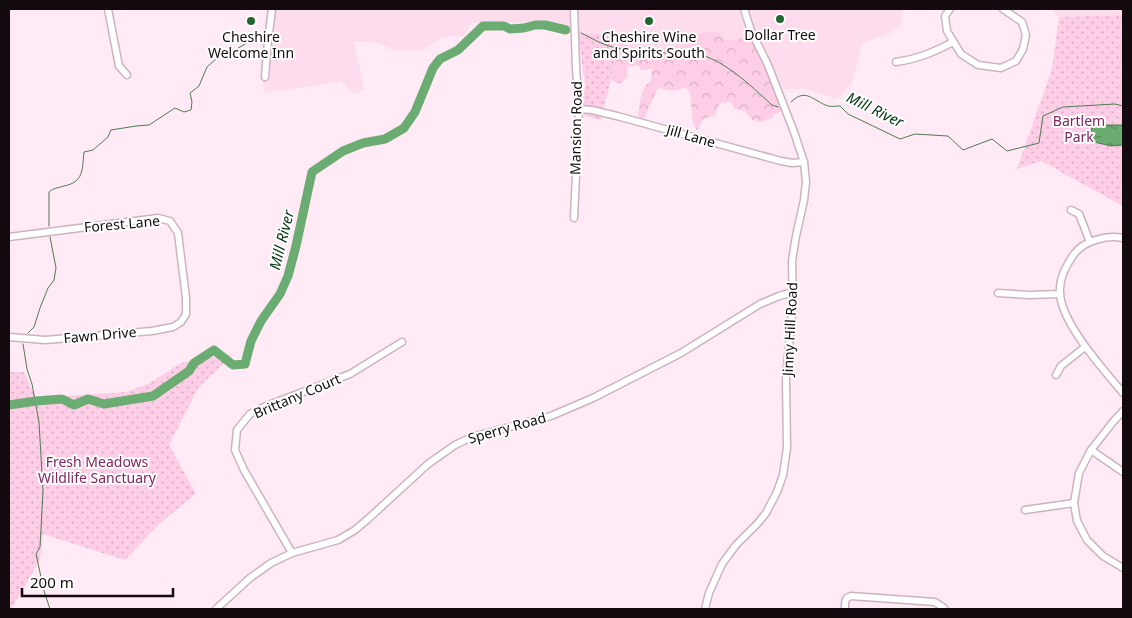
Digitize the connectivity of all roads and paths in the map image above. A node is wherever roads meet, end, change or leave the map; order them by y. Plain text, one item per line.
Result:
1 (108, 9) edge
2 (272, 9) edge
3 (574, 9) edge
4 (744, 9) edge
5 (950, 9) edge
6 (1003, 9) edge
7 (953, 42) junction
8 (896, 62) dead end
9 (127, 75) dead end
10 (265, 77) dead end
11 (579, 109) junction
12 (804, 162) junction
13 (1071, 210) dead end
14 (574, 218) dead end
15 (9, 237) edge
16 (1123, 238) edge
17 (1090, 242) junction
18 (793, 292) junction
19 (998, 293) dead end
20 (1060, 294) junction
21 (186, 314) joint
22 (9, 336) edge
23 (402, 342) dead end
24 (1086, 347) junction
25 (1056, 375) dead end
26 (1123, 393) edge
27 (1123, 411) edge
28 (1091, 450) junction
29 (1123, 472) edge
30 (1074, 503) junction
31 (1025, 510) dead end
32 (292, 553) junction
33 (1123, 568) edge
34 (216, 609) edge
35 (705, 609) edge
36 (845, 609) edge
37 (944, 609) edge

1 - 9 street
2 - 10 street
3 - 11 street, Mansion Road
4 - 12 street, Jinny Hill Road
5 - 7 street
6 - 7 street
7 - 8 street
11 - 12 street, Jill Lane
11 - 14 street, Mansion Road
12 - 18 street, Jinny Hill Road
13 - 17 street
15 - 21 street, Forest Lane
16 - 17 street
17 - 20 street
18 - 32 street, Sperry Road
18 - 35 street, Jinny Hill Road
19 - 20 street
20 - 24 street
21 - 22 street, Fawn Drive
23 - 32 street, Brittany Court
24 - 25 street
24 - 26 street
27 - 28 street
28 - 29 street
28 - 30 street
30 - 31 street
30 - 33 street
32 - 34 street, Sperry Road
36 - 37 street

